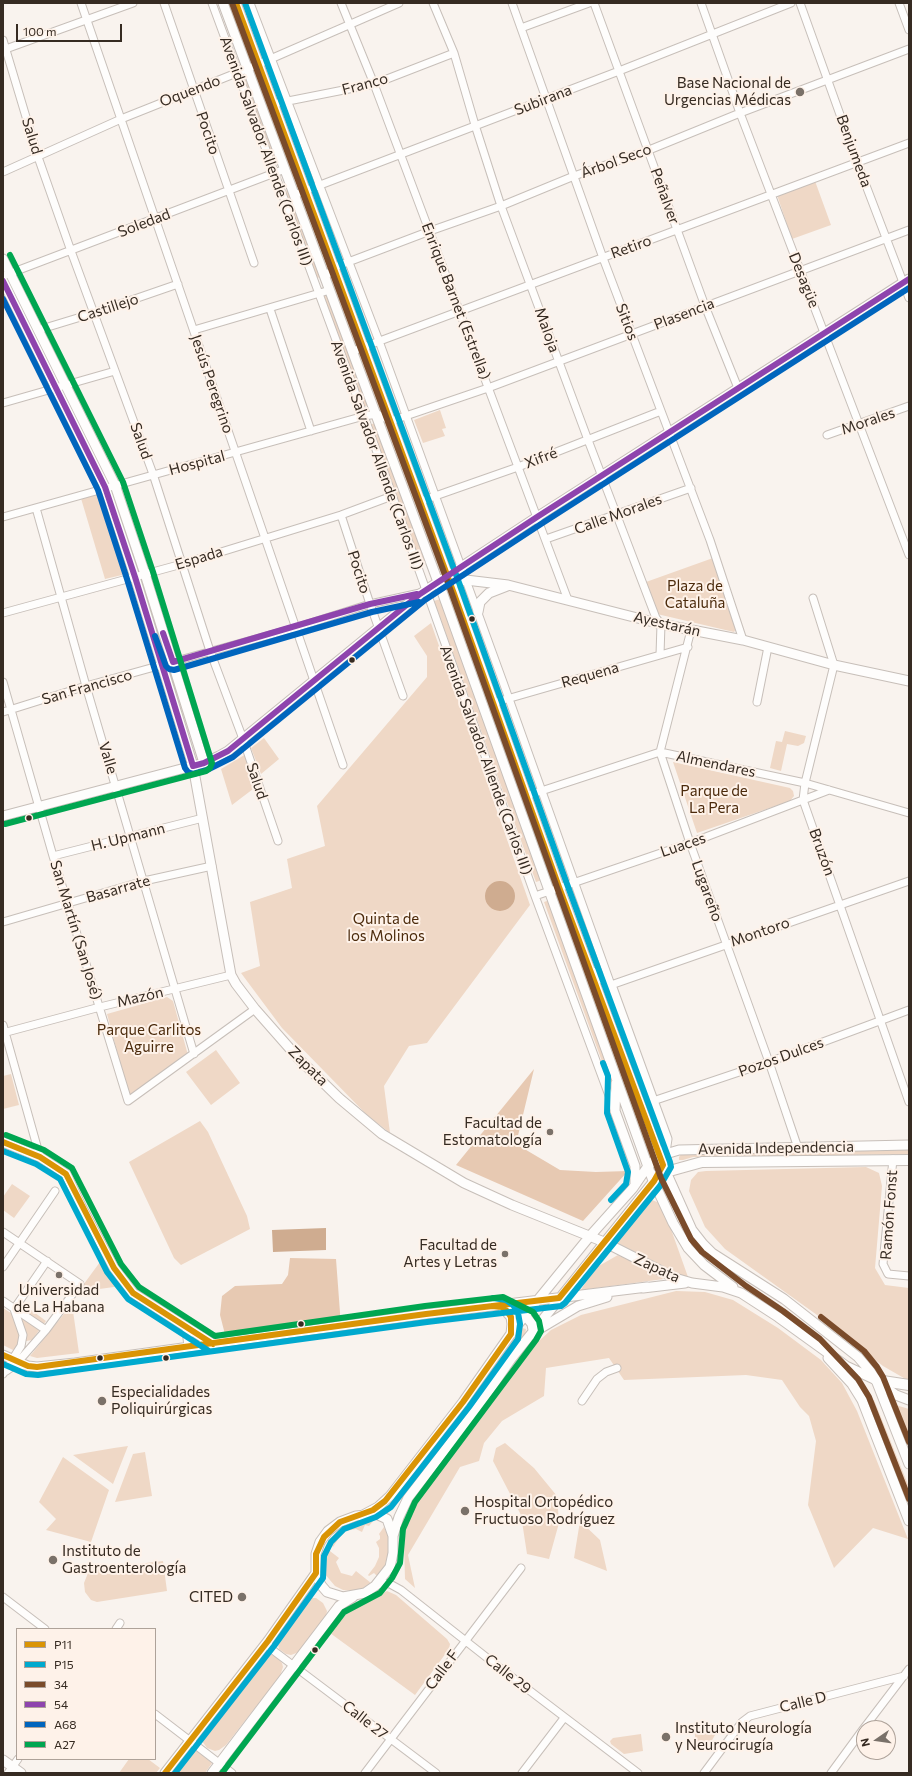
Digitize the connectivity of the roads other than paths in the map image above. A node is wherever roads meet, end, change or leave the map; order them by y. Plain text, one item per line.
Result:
1 (81, 3) edge
2 (133, 3) edge
3 (164, 3) edge
4 (212, 3) edge
5 (223, 3) edge
6 (236, 3) edge
7 (250, 3) edge
8 (341, 3) edge
9 (399, 3) edge
10 (433, 3) edge
11 (512, 3) edge
12 (589, 3) edge
13 (594, 3) edge
14 (701, 3) edge
15 (791, 3) edge
16 (800, 3) edge
17 (899, 3) edge
18 (87, 20) junction
19 (350, 25) junction
20 (521, 28) junction
21 (909, 30) edge
22 (712, 35) junction
23 (3, 40) edge
24 (4, 49) edge
25 (909, 49) edge
26 (454, 53) junction
27 (270, 59) junction
28 (259, 64) junction
29 (248, 69) junction
30 (619, 71) junction
31 (237, 73) junction
32 (828, 79) junction
33 (374, 84) junction
34 (193, 89) junction
35 (546, 99) junction
36 (286, 101) junction
37 (273, 104) junction
38 (740, 113) junction
39 (121, 119) junction
40 (475, 125) junction
41 (909, 143) edge
42 (649, 150) junction
43 (400, 155) junction
44 (38, 157) junction
45 (857, 162) junction
46 (284, 169) junction
47 (3, 172) edge
48 (274, 174) junction
49 (574, 176) junction
50 (318, 186) junction
51 (306, 190) junction
52 (228, 191) junction
53 (772, 194) junction
54 (294, 195) junction
55 (501, 206) junction
56 (155, 218) junction
57 (677, 230) junction
58 (909, 230) edge
59 (430, 231) junction
60 (887, 238) junction
61 (71, 251) junction
62 (603, 258) junction
63 (3, 259) edge
64 (348, 262) junction
65 (254, 263) dead end
66 (335, 267) junction
67 (801, 270) junction
68 (7, 275) edge
69 (325, 277) junction
70 (3, 281) edge
71 (906, 281) edge
72 (178, 284) junction
73 (531, 284) junction
74 (330, 290) junction
75 (318, 295) junction
76 (909, 298) edge
77 (705, 306) junction
78 (270, 309) junction
79 (459, 312) junction
80 (94, 313) junction
81 (38, 330) junction
82 (194, 330) junction
83 (825, 332) junction
84 (632, 334) junction
85 (379, 341) junction
86 (364, 347) junction
87 (353, 351) junction
88 (558, 361) junction
89 (115, 371) junction
90 (65, 385) junction
91 (56, 388) junction
92 (488, 388) junction
93 (738, 388) junction
94 (3, 403) edge
95 (909, 406) edge
96 (661, 411) junction
97 (377, 414) junction
98 (364, 416) junction
99 (406, 416) junction
100 (391, 421) junction
101 (859, 424) junction
102 (311, 430) junction
103 (669, 433) junction
104 (827, 435) dead end
105 (588, 440) junction
106 (235, 453) junction
107 (518, 467) junction
108 (153, 474) junction
109 (602, 476) junction
110 (115, 485) junction
111 (106, 487) junction
112 (690, 488) junction
113 (392, 496) junction
114 (435, 496) junction
115 (421, 501) junction
116 (36, 508) junction
117 (341, 515) junction
118 (618, 515) junction
119 (3, 517) edge
120 (537, 517) junction
121 (266, 538) junction
122 (546, 539) junction
123 (909, 556) edge
124 (182, 564) junction
125 (461, 567) junction
126 (145, 574) junction
127 (135, 577) junction
128 (449, 579) junction
129 (438, 580) junction
130 (466, 580) junction
131 (508, 585) junction
132 (426, 591) junction
133 (62, 596) junction
134 (813, 598) dead end
135 (568, 600) junction
136 (370, 604) junction
137 (478, 612) junction
138 (3, 613) edge
139 (661, 624) junction
140 (295, 628) junction
141 (378, 628) junction
142 (691, 630) junction
143 (743, 640) junction
144 (688, 647) junction
145 (768, 647) junction
146 (210, 651) junction
147 (660, 655) junction
148 (173, 662) junction
149 (834, 665) junction
150 (162, 666) junction
151 (314, 681) junction
152 (909, 681) edge
153 (3, 682) edge
154 (86, 686) junction
155 (403, 696) dead end
156 (509, 698) junction
157 (757, 702) dead end
158 (493, 703) junction
159 (12, 709) junction
160 (3, 712) edge
161 (243, 739) junction
162 (660, 752) junction
163 (204, 763) junction
164 (343, 765) dead end
165 (193, 766) junction
166 (805, 783) junction
167 (116, 786) junction
168 (829, 790) junction
169 (542, 791) junction
170 (526, 796) junction
171 (803, 800) junction
172 (40, 806) junction
173 (909, 813) edge
174 (3, 816) edge
175 (203, 818) junction
176 (130, 837) junction
177 (278, 841) dead end
178 (690, 843) junction
179 (53, 856) junction
180 (212, 866) junction
181 (144, 881) junction
182 (909, 881) edge
183 (574, 882) junction
184 (559, 888) junction
185 (548, 891) junction
186 (534, 896) junction
187 (68, 903) junction
188 (840, 904) junction
189 (3, 922) edge
190 (726, 943) junction
191 (591, 971) junction
192 (231, 975) junction
193 (611, 984) junction
194 (176, 989) junction
195 (100, 1006) junction
196 (255, 1009) junction
197 (909, 1010) edge
198 (880, 1021) junction
199 (3, 1025) edge
200 (4, 1033) edge
201 (194, 1054) junction
202 (769, 1062) junction
203 (616, 1075) junction
204 (653, 1101) junction
205 (909, 1102) edge
206 (615, 1111) junction
207 (667, 1139) junction
208 (3, 1142) edge
209 (909, 1145) edge
210 (798, 1148) junction
211 (688, 1149) junction
212 (663, 1154) junction
213 (40, 1157) junction
214 (892, 1160) junction
215 (909, 1160) edge
216 (648, 1166) junction
217 (659, 1174) junction
218 (633, 1188) junction
219 (55, 1190) dead end
220 (660, 1195) junction
221 (3, 1232) edge
222 (590, 1236) junction
223 (604, 1242) junction
224 (20, 1243) junction
225 (47, 1261) junction
226 (3, 1267) edge
227 (909, 1276) edge
228 (692, 1282) junction
229 (647, 1287) junction
230 (741, 1293) junction
231 (559, 1298) junction
232 (3, 1301) edge
233 (537, 1301) junction
234 (503, 1305) junction
235 (492, 1306) junction
236 (14, 1309) junction
237 (524, 1317) junction
238 (46, 1330) junction
239 (532, 1332) junction
240 (187, 1333) junction
241 (511, 1334) junction
242 (213, 1344) junction
243 (815, 1345) junction
244 (189, 1347) junction
245 (178, 1349) junction
246 (3, 1355) edge
247 (15, 1362) junction
248 (28, 1366) junction
249 (617, 1368) dead end
250 (4, 1372) edge
251 (876, 1380) junction
252 (909, 1385) edge
253 (909, 1400) edge
254 (582, 1401) dead end
255 (463, 1402) junction
256 (475, 1411) junction
257 (909, 1464) edge
258 (363, 1515) junction
259 (909, 1521) edge
260 (393, 1536) junction
261 (521, 1568) dead end
262 (316, 1574) junction
263 (376, 1586) junction
264 (357, 1595) junction
265 (3, 1597) edge
266 (44, 1628) edge
267 (464, 1641) junction
268 (267, 1645) junction
269 (294, 1665) junction
270 (909, 1669) edge
271 (904, 1676) junction
272 (882, 1682) junction
273 (890, 1694) junction
274 (156, 1715) edge
275 (564, 1718) junction
276 (870, 1720) edge
277 (390, 1739) junction
278 (856, 1739) edge
279 (190, 1741) junction
280 (3, 1760) edge
281 (17, 1760) edge
282 (219, 1763) junction
283 (10, 1770) edge
284 (21, 1773) edge
285 (165, 1773) edge
286 (212, 1773) edge
287 (232, 1773) edge
288 (365, 1773) edge
289 (436, 1773) edge
290 (522, 1773) edge
291 (638, 1773) edge
292 (704, 1773) edge
293 (831, 1773) edge

1 - 18 street, Jesús Peregrino
2 - 18 street
3 - 34 street, Pocito
4 - 31 street, Avenida Salvador Allende (Carlos III)
5 - 29 main road, Avenida Salvador Allende (Carlos III)
6 - 28 main road, Avenida Salvador Allende (Carlos III)
7 - 27 street
8 - 19 street, Enrique Barnet (Estrella)
9 - 19 street, Oquendo
10 - 26 street, Maloja
11 - 20 street, Sitios
12 - 20 street
13 - 30 street, Peñalver
14 - 22 street, Desagüe
15 - 22 street, Subirana
16 - 32 street, Benjumeda
17 - 21 street
18 - 24 street
18 - 39 street, Jesús Peregrino
19 - 27 street, Oquendo
19 - 33 street, Enrique Barnet (Estrella)
20 - 35 street, Sitios
22 - 30 street, Subirana
22 - 38 street, Desagüe
23 - 24 street, Salud
24 - 44 street, Salud
25 - 32 street, Árbol Seco
26 - 33 street, Franco
26 - 40 street, Maloja
27 - 28 street, Oquendo
27 - 36 street
28 - 29 street, Oquendo
28 - 37 main road, Avenida Salvador Allende (Carlos III)
29 - 31 street, Oquendo
29 - 46 main road, Avenida Salvador Allende (Carlos III)
30 - 35 street, Subirana
30 - 42 street, Peñalver
31 - 34 street, Oquendo
31 - 48 street, Avenida Salvador Allende (Carlos III)
32 - 38 street, Árbol Seco
32 - 45 street, Benjumeda
33 - 36 street, Franco
33 - 43 street, Enrique Barnet (Estrella)
34 - 39 street, Oquendo
34 - 52 street, Pocito
35 - 40 street, Subirana
35 - 49 street, Sitios
36 - 37 street, Franco
36 - 50 street
37 - 51 main road, Avenida Salvador Allende (Carlos III)
38 - 42 street, Árbol Seco
38 - 53 street, Desagüe
39 - 44 street, Oquendo
39 - 56 street, Jesús Peregrino
40 - 43 street, Subirana
40 - 55 street, Maloja
41 - 45 street, Retiro
42 - 49 street, Árbol Seco
42 - 57 street, Peñalver
43 - 50 street, Subirana
43 - 59 street, Enrique Barnet (Estrella)
44 - 47 street, Oquendo
44 - 61 street, Salud
45 - 53 street, Retiro
45 - 60 street, Benjumeda
46 - 48 street, Soledad
46 - 54 main road, Avenida Salvador Allende (Carlos III)
48 - 52 street, Soledad
48 - 75 street, Avenida Salvador Allende (Carlos III)
49 - 55 street, Árbol Seco
49 - 62 street, Sitios
50 - 51 street, Subirana
50 - 64 street
51 - 54 street, Subirana
51 - 66 main road, Avenida Salvador Allende (Carlos III)
52 - 56 street, Soledad
52 - 65 street, Pocito
53 - 57 street, Retiro
53 - 67 street, Desagüe
54 - 69 main road, Avenida Salvador Allende (Carlos III)
55 - 59 street, Árbol Seco
55 - 73 street, Maloja
56 - 61 street, Soledad
56 - 72 street, Jesús Peregrino
57 - 62 street, Retiro
57 - 77 street, Peñalver
58 - 60 street, Plasencia
59 - 64 street, Árbol Seco
59 - 79 street, Enrique Barnet (Estrella)
60 - 67 street, Plasencia
60 - 71 street, Benjumeda
61 - 68 street, Soledad
61 - 80 street, Salud
62 - 73 street, Retiro
62 - 84 street, Sitios
63 - 68 main road
64 - 66 street, Árbol Seco
64 - 85 street
66 - 69 street, Árbol Seco
66 - 86 main road, Avenida Salvador Allende (Carlos III)
67 - 77 street, Plasencia
67 - 83 street, Desagüe
68 - 81 main road
69 - 74 main road, Avenida Salvador Allende (Carlos III)
70 - 91 main road, Zapata
71 - 76 street, Benjumeda
71 - 83 main road
72 - 80 street, Castillejo
72 - 82 street, Jesús Peregrino
73 - 79 street, Retiro
73 - 88 street, Maloja
74 - 75 street
74 - 87 main road, Avenida Salvador Allende (Carlos III)
75 - 78 street
75 - 98 street, Avenida Salvador Allende (Carlos III)
77 - 84 street, Plasencia
77 - 93 street, Peñalver
78 - 82 street
78 - 102 street
79 - 85 street, Retiro
79 - 92 street, Enrique Barnet (Estrella)
80 - 81 street, Castillejo
80 - 89 street, Salud
81 - 90 main road
82 - 106 street, Jesús Peregrino
83 - 93 main road
83 - 101 street, Desagüe
84 - 88 street, Plasencia
84 - 96 street, Sitios
85 - 86 street, Retiro
85 - 99 street
86 - 87 street, Retiro
86 - 100 main road, Avenida Salvador Allende (Carlos III)
87 - 97 main road, Avenida Salvador Allende (Carlos III)
88 - 92 street, Plasencia
88 - 105 street, Maloja
89 - 90 street
89 - 108 street, Salud
90 - 91 street
90 - 110 main road
91 - 94 street
91 - 111 main road, Zapata
92 - 99 street, Plasencia
92 - 107 street, Enrique Barnet (Estrella)
93 - 103 main road
95 - 101 street, Morales
96 - 103 street, Sitios
96 - 105 street, Xifré
97 - 98 street, Hospital
97 - 100 street
97 - 129 main road, Avenida Salvador Allende (Carlos III)
98 - 102 street, Hospital
98 - 113 street, Avenida Salvador Allende (Carlos III)
99 - 100 street, Plasencia
99 - 114 street
100 - 115 main road, Avenida Salvador Allende (Carlos III)
101 - 104 street, Morales
101 - 123 street, Desagüe
102 - 106 street, Hospital
103 - 109 main road
103 - 112 street, Sitios
105 - 107 street, Xifré
105 - 109 street, Maloja
106 - 108 street, Hospital
106 - 121 street, Jesús Peregrino
107 - 114 street, Xifré
107 - 120 street, Enrique Barnet (Estrella)
108 - 110 street, Hospital
108 - 124 street, Salud
109 - 118 street, Maloja
109 - 120 main road
110 - 111 street, Hospital
110 - 126 main road
111 - 116 street, Hospital
111 - 127 main road, Zapata
112 - 118 street, Calle Morales
112 - 143 street, Sitios
113 - 117 street, Espada
113 - 132 street, Avenida Salvador Allende (Carlos III)
114 - 115 street, Xifré
114 - 125 street
115 - 128 main road, Avenida Salvador Allende (Carlos III)
116 - 119 street, Hospital
116 - 133 street, Valle
117 - 121 street, Espada
117 - 136 street, Pocito
118 - 122 street, Calle Morales
118 - 139 street, Maloja
120 - 122 street, Enrique Barnet (Estrella)
120 - 125 main road
121 - 124 street, Espada
121 - 140 street, Jesús Peregrino
122 - 135 street, Enrique Barnet (Estrella)
124 - 126 street, Espada
124 - 146 street, Salud
125 - 128 main road
125 - 130 street
126 - 127 street, Espada
126 - 148 main road
127 - 133 street, Espada
127 - 150 main road, Zapata
128 - 129 main road
128 - 130 main road, Ayestarán
128 - 158 main road, Avenida Salvador Allende (Carlos III)
129 - 132 main road
129 - 185 main road, Avenida Salvador Allende (Carlos III)
130 - 131 main road, Ayestarán
130 - 137 street
131 - 135 main road, Ayestarán
131 - 137 main road
132 - 136 street, San Francisco
132 - 141 main road
132 - 186 street, Avenida Salvador Allende (Carlos III)
133 - 138 street, Espada
133 - 154 street, Valle
134 - 149 street
135 - 139 main road, Ayestarán
136 - 140 street, San Francisco
136 - 141 street, Pocito
137 - 156 street
139 - 142 main road, Ayestarán
139 - 147 street, Maloja
140 - 146 street, San Francisco
140 - 151 street, Jesús Peregrino
141 - 151 main road
141 - 155 street, Pocito
142 - 143 main road, Ayestarán
142 - 144 street
143 - 145 main road, Ayestarán
144 - 147 street, Requena
144 - 162 street
145 - 149 main road, Ayestarán
145 - 157 street
146 - 148 street, San Francisco
146 - 161 street, Salud
147 - 156 street, Requena
148 - 150 street, San Francisco
148 - 163 main road
149 - 152 main road, Ayestarán
149 - 166 street, Bruzón
150 - 154 street, San Francisco
150 - 165 main road, Zapata
151 - 161 main road
151 - 164 street, Jesús Peregrino
153 - 159 street, San Martín (San José)
154 - 159 street, San Francisco
154 - 167 street, Valle
156 - 158 street, Requena
156 - 169 street
158 - 170 main road, Avenida Salvador Allende (Carlos III)
159 - 160 street, San Francisco
159 - 172 street, San Martín (San José)
161 - 163 main road
161 - 177 street, Salud
162 - 166 street, Almendares
162 - 169 street, Almendares
162 - 178 street, Lugareño
163 - 165 main road
165 - 167 main road
165 - 175 main road, Zapata
166 - 168 street, Almendares
166 - 171 street, Bruzón
167 - 172 main road
167 - 176 street, Valle
168 - 171 street, Luaces
168 - 173 street, Almendares
169 - 170 street, Almendares
169 - 183 street
170 - 184 main road, Avenida Salvador Allende (Carlos III)
171 - 178 street, Luaces
171 - 188 street, Bruzón
172 - 174 main road
172 - 179 street, San Martín (San José)
175 - 176 street, H. Upmann
175 - 180 main road, Zapata
176 - 179 street, H. Upmann
176 - 181 street, Valle
178 - 183 street, Luaces
178 - 190 street, Lugareño
179 - 187 street, San Martín (San José)
180 - 181 street, Basarrate
180 - 192 main road, Zapata
181 - 187 street, Basarrate
181 - 194 street, Valle
182 - 188 street, Montoro
183 - 184 street, Luaces
183 - 193 street
184 - 185 street, Luaces
184 - 191 main road, Avenida Salvador Allende (Carlos III)
185 - 186 street, Luaces
185 - 203 main road, Avenida Salvador Allende (Carlos III)
186 - 206 street, Avenida Salvador Allende (Carlos III)
187 - 189 street, Basarrate
187 - 195 street, San Martín (San José)
188 - 190 street, Montoro
188 - 198 street, Bruzón
190 - 193 street, Montoro
190 - 202 street, Lugareño
191 - 193 main road
191 - 212 main road, Avenida Salvador Allende (Carlos III)
192 - 194 street, Mazón
192 - 196 main road, Zapata
193 - 204 main road
194 - 195 street, Mazón
194 - 201 street, Valle
195 - 200 street, Mazón
195 - 201 street, San Martín (San José)
196 - 201 street
196 - 222 main road, Zapata
197 - 198 street, Pozos Dulces
198 - 202 street, Pozos Dulces
198 - 205 street, Bruzón
199 - 200 street
200 - 213 street
202 - 204 street, Pozos Dulces
202 - 210 street, Lugareño
203 - 206 main road
203 - 216 main road, Avenida Salvador Allende (Carlos III)
204 - 207 main road
206 - 218 main road
207 - 211 main road
207 - 212 main road
208 - 213 main road
209 - 210 main road, Avenida Independencia
210 - 211 main road, Avenida Independencia
211 - 212 main road, Avenida Independencia
212 - 216 main road
212 - 217 main road, Avenida Salvador Allende (Carlos III)
213 - 240 main road
214 - 215 highway, Avenida Independencia
214 - 217 highway, Avenida Independencia
214 - 227 street, Ramón Fonst
216 - 217 main road, Avenida Salvador Allende (Carlos III)
216 - 218 main road
217 - 218 main road
217 - 220 main road, Avenida Salvador Allende (Carlos III)
217 - 220 main road
217 - 223 main road
217 - 251 main road, Avenida Salvador Allende (Carlos III)
218 - 222 main road
219 - 224 street
220 - 230 main road, Avenida Salvador Allende (Carlos III)
221 - 224 street
222 - 223 main road, Zapata
222 - 233 main road
223 - 228 main road, Zapata
223 - 231 main road
224 - 225 street
224 - 226 street
225 - 236 street
225 - 238 street
228 - 229 main road
228 - 230 main road, Zapata
229 - 231 main road
229 - 239 main road
230 - 243 main road, Zapata
231 - 233 main road
231 - 239 main road
232 - 236 street
233 - 234 main road
233 - 237 main road
234 - 235 main road
234 - 237 main road
235 - 241 main road
235 - 242 main road
236 - 238 street
236 - 247 street
237 - 239 main road
237 - 241 main road
238 - 247 street
239 - 256 main road
240 - 242 main road
240 - 244 main road
240 - 245 main road
241 - 255 main road
242 - 244 main road
243 - 251 main road, Zapata
243 - 259 main road, Zapata
244 - 245 main road
245 - 248 main road
246 - 247 main road
247 - 248 main road
247 - 250 street
248 - 250 main road
249 - 254 street
251 - 252 highway
251 - 253 main road
251 - 257 main road
255 - 256 main road
255 - 258 main road
256 - 260 main road
258 - 260 main road
258 - 262 main road
260 - 263 main road
261 - 267 street, Calle F
262 - 264 main road
262 - 268 main road
263 - 264 main road
263 - 267 street, Calle 29
264 - 269 main road
265 - 266 street
267 - 275 street, Calle 29
267 - 277 street, Calle F
268 - 269 street, Calle 27
268 - 279 main road
269 - 277 street, Calle 27
269 - 282 main road
270 - 271 street
271 - 272 street, Calle D
271 - 273 street
272 - 273 street
272 - 292 street, Calle D
273 - 276 street
274 - 279 street
275 - 290 street
275 - 291 street, Calle 29
277 - 288 street, Calle F
277 - 289 street, Calle 27
278 - 293 street
279 - 282 street
279 - 285 main road
280 - 283 main road
281 - 283 street
282 - 286 main road
282 - 287 street
283 - 284 main road

